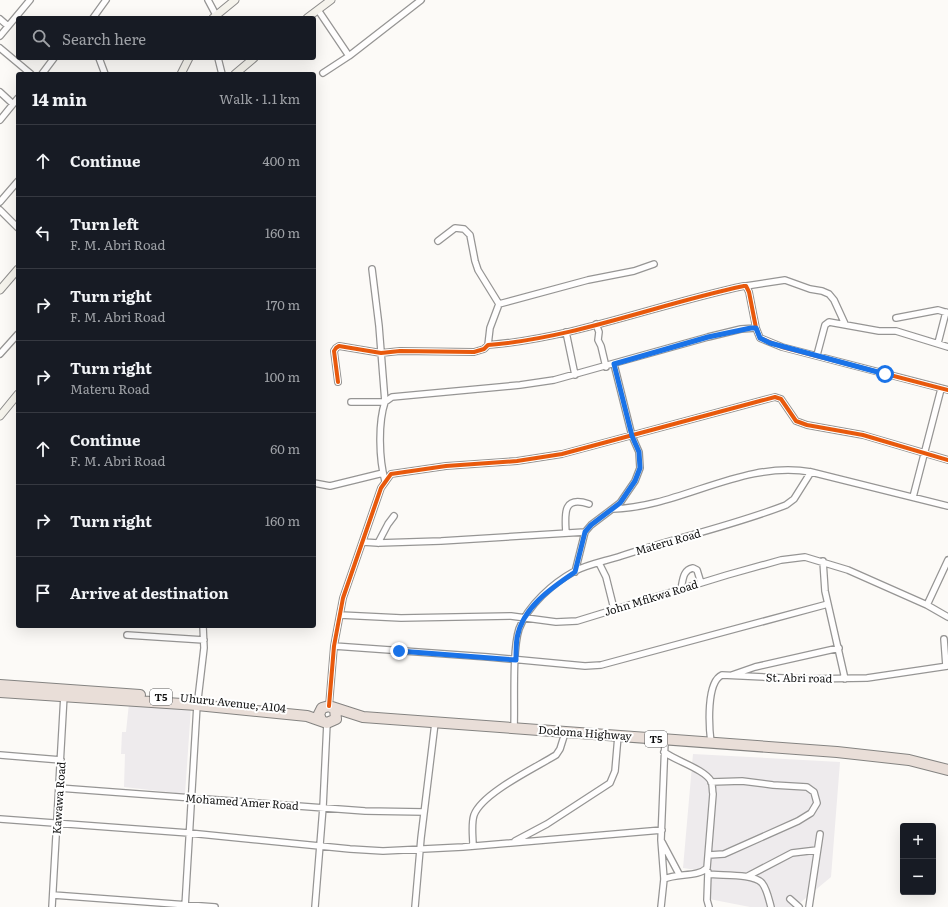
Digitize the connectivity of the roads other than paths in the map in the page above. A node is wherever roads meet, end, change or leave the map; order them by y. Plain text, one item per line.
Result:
1 (30, 0) edge
2 (106, 0) edge
3 (208, 0) edge
4 (235, 0) edge
5 (331, 0) edge
6 (421, 0) edge
7 (318, 10) junction
8 (16, 16) edge
9 (94, 16) edge
10 (215, 16) edge
11 (310, 16) edge
12 (16, 17) edge
13 (0, 18) edge
14 (8, 26) junction
15 (0, 36) edge
16 (0, 48) edge
17 (349, 56) junction
18 (52, 60) edge
19 (100, 60) edge
20 (188, 60) edge
21 (218, 60) edge
22 (252, 60) edge
23 (29, 72) edge
24 (44, 72) edge
25 (104, 72) edge
26 (182, 72) edge
27 (222, 72) edge
28 (237, 72) edge
29 (323, 73) dead end
30 (0, 92) edge
31 (16, 100) edge
32 (13, 104) junction
33 (0, 120) edge
34 (16, 183) edge
35 (0, 202) edge
36 (0, 210) edge
37 (16, 226) edge
38 (438, 241) dead end
39 (654, 264) dead end
40 (372, 269) dead end
41 (16, 271) edge
42 (746, 286) junction
43 (0, 290) edge
44 (499, 304) junction
45 (947, 312) edge
46 (896, 318) dead end
47 (596, 324) junction
48 (845, 324) junction
49 (756, 328) junction
50 (566, 332) junction
51 (16, 336) edge
52 (938, 343) junction
53 (488, 345) junction
54 (948, 347) edge
55 (381, 353) junction
56 (0, 354) edge
57 (817, 355) junction
58 (614, 364) junction
59 (606, 367) junction
60 (575, 375) junction
61 (338, 382) dead end
62 (940, 389) junction
63 (948, 390) edge
64 (16, 396) edge
65 (351, 402) dead end
66 (385, 402) junction
67 (0, 416) edge
68 (632, 436) junction
69 (925, 452) junction
70 (948, 460) edge
71 (811, 472) junction
72 (383, 473) junction
73 (385, 480) junction
74 (316, 483) edge
75 (913, 497) junction
76 (589, 504) dead end
77 (948, 506) edge
78 (613, 509) junction
79 (394, 516) dead end
80 (585, 532) junction
81 (566, 533) junction
82 (362, 542) junction
83 (378, 543) junction
84 (948, 560) edge
85 (823, 561) junction
86 (598, 563) junction
87 (575, 572) junction
88 (701, 583) junction
89 (681, 589) junction
90 (828, 604) junction
91 (927, 605) junction
92 (614, 609) junction
93 (340, 615) junction
94 (525, 617) junction
95 (948, 617) edge
96 (203, 628) edge
97 (127, 635) dead end
98 (944, 639) dead end
99 (204, 640) junction
100 (334, 646) junction
101 (839, 648) junction
102 (516, 660) junction
103 (947, 666) edge
104 (732, 675) junction
105 (845, 679) junction
106 (0, 685) edge
107 (0, 692) edge
108 (64, 693) junction
109 (198, 702) junction
110 (328, 707) junction
111 (363, 717) junction
112 (327, 722) junction
113 (435, 723) junction
114 (514, 728) junction
115 (565, 732) junction
116 (618, 736) junction
117 (665, 741) junction
118 (710, 743) junction
119 (664, 752) junction
120 (0, 755) edge
121 (61, 760) junction
122 (948, 770) edge
123 (711, 782) junction
124 (59, 788) junction
125 (192, 798) junction
126 (323, 807) junction
127 (424, 812) junction
128 (0, 819) edge
129 (57, 824) junction
130 (662, 830) junction
131 (190, 833) junction
132 (820, 834) dead end
133 (661, 840) junction
134 (512, 842) junction
135 (320, 846) junction
136 (473, 846) junction
137 (420, 848) junction
138 (817, 850) junction
139 (709, 855) junction
140 (707, 868) junction
141 (679, 874) junction
142 (708, 874) junction
143 (745, 877) junction
144 (664, 879) junction
145 (53, 895) junction
146 (790, 899) dead end
147 (185, 906) edge
148 (52, 907) edge
149 (215, 907) edge
150 (315, 907) edge
151 (415, 907) edge
152 (661, 907) edge
153 (709, 907) edge
154 (771, 907) edge
155 (799, 907) edge
156 (809, 907) edge

1 - 8 street
2 - 9 street
3 - 10 street
4 - 10 main road
5 - 7 main road
6 - 17 street
7 - 11 main road
7 - 17 street
12 - 14 street
13 - 14 street
14 - 15 street
16 - 23 street
17 - 29 street
18 - 24 street
19 - 25 street
20 - 26 main road
21 - 27 street
22 - 28 main road
30 - 32 street
31 - 32 street
32 - 33 street
34 - 35 street
36 - 37 street
38 - 44 street
39 - 44 street
40 - 55 street
41 - 43 main road
42 - 47 street
42 - 48 street
42 - 49 street
44 - 53 street
45 - 46 street
45 - 52 street
47 - 50 street
47 - 59 street
48 - 52 street
48 - 57 street
49 - 57 street
49 - 58 street
50 - 53 street
50 - 60 street
51 - 56 street
52 - 54 street
53 - 55 street
55 - 61 street
55 - 66 street
57 - 62 street
58 - 59 street
58 - 68 street
59 - 60 street
60 - 66 street
62 - 63 street
62 - 69 street
64 - 67 main road
65 - 66 street
66 - 72 street
68 - 69 street
68 - 73 street
68 - 78 street
69 - 70 street
69 - 75 street
71 - 75 street
71 - 78 street
71 - 86 street, Materu Road
72 - 73 street
72 - 74 street
73 - 82 street
75 - 77 street
76 - 81 street
78 - 80 street
79 - 83 street
80 - 81 street
80 - 87 street
81 - 83 street
82 - 83 street
82 - 93 street
84 - 91 street
85 - 88 street, John Mfikwa Road
85 - 90 street
85 - 91 street, John Mfikwa Road
86 - 87 street, Materu Road
86 - 92 street
87 - 94 street, Materu Road
88 - 89 street, John Mfikwa Road
88 - 89 street
89 - 92 street, John Mfikwa Road
90 - 101 street
90 - 102 street
91 - 95 street, John Mfikwa Road
92 - 94 street, John Mfikwa Road
93 - 94 street, John Mfikwa Road
93 - 100 street
94 - 102 street
96 - 99 street
97 - 99 street
98 - 103 street
99 - 109 street
100 - 102 street
100 - 110 street
101 - 104 street
101 - 105 street
102 - 114 street
103 - 105 street, St. Abri road
104 - 105 street, St. Abri road
104 - 118 street, St. Abri road
106 - 108 highway, Uhuru Avenue, A104 / T5
107 - 108 highway, Uhuru Avenue, A104 / T5
108 - 109 highway, Uhuru Avenue, A104 / T5
108 - 121 street, Kawawa Road
109 - 110 highway, Uhuru Avenue, A104 / T5
109 - 112 highway, Uhuru Avenue, A104 / T5
109 - 125 street
110 - 111 highway, T5
110 - 112 highway
110 - 112 highway
111 - 112 highway, T5
111 - 113 highway, Dodoma Highway / T5
112 - 126 street
113 - 114 highway, Dodoma Highway / T5
113 - 127 street
114 - 115 highway, Dodoma Highway / T5
115 - 116 highway, Dodoma Highway / T5
115 - 136 street
116 - 117 highway, Dodoma Highway / T5
116 - 134 street
117 - 118 highway, Dodoma Highway / T5
117 - 119 street
118 - 122 highway, Dodoma Highway / T5
119 - 123 street
119 - 130 street
120 - 121 street
121 - 124 street, Kawawa Road
123 - 139 street
123 - 139 street
124 - 125 street, Mohamed Amer Road
124 - 129 street, Kawawa Road
125 - 126 street, Mohamed Amer Road
125 - 131 street
126 - 127 street, Mohamed Amer Road
126 - 135 street
127 - 137 street
128 - 129 street
129 - 131 street
129 - 145 street, Kawawa Road
130 - 133 street
130 - 134 street
131 - 135 street
131 - 147 street
132 - 138 street
133 - 141 street
133 - 144 street
134 - 136 street
135 - 137 street
135 - 150 street
136 - 137 street
137 - 151 street
138 - 143 street
138 - 156 street
139 - 140 street
140 - 141 street
140 - 142 street
141 - 144 street
142 - 143 street
142 - 153 street
143 - 154 street
144 - 152 street
145 - 147 street
145 - 148 street, Kawawa Road
146 - 155 street
147 - 149 street

